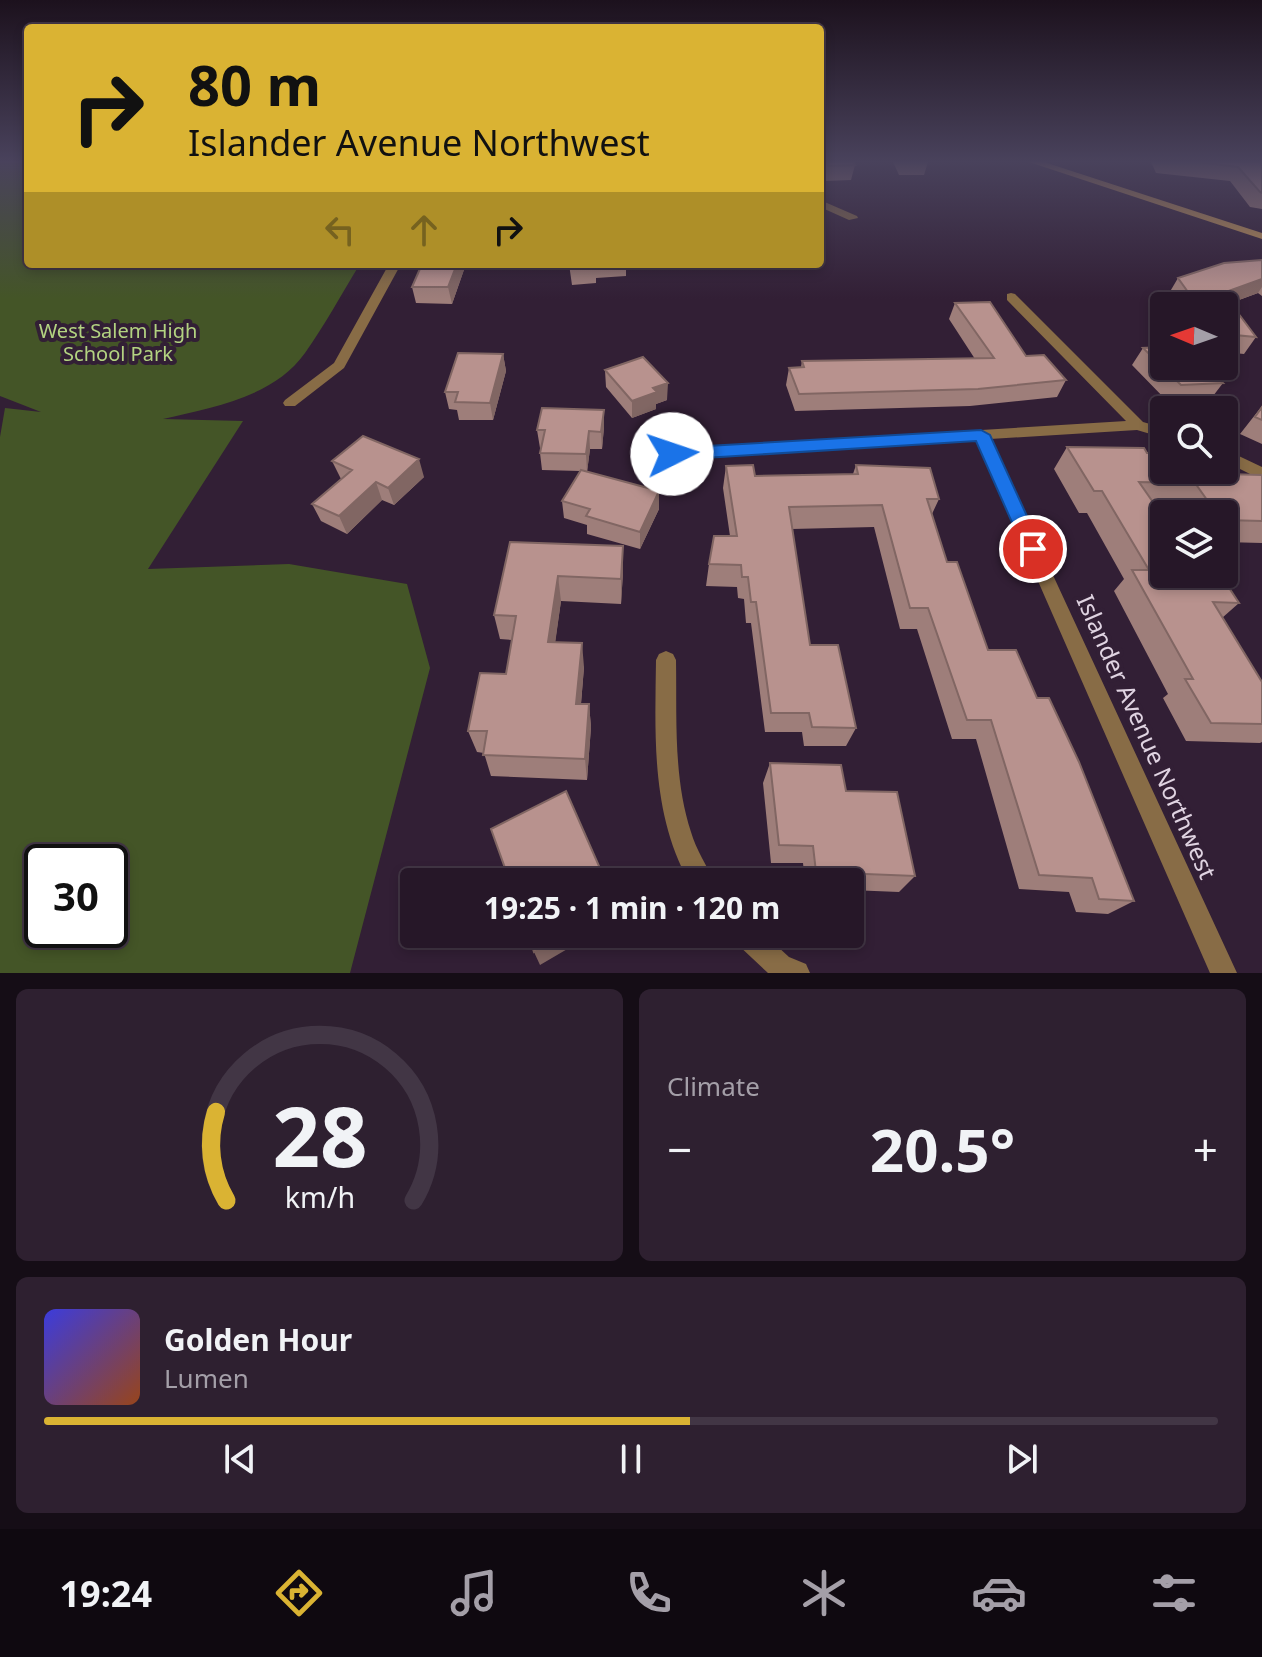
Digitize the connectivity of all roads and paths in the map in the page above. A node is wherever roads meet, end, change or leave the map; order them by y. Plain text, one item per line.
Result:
1 (830, 207) edge
2 (1174, 207) edge
3 (853, 218) dead end
4 (1262, 236) edge
5 (393, 268) edge
6 (1011, 297) dead end
7 (290, 403) dead end
8 (1138, 425) junction
9 (1150, 429) edge
10 (981, 435) junction
11 (672, 454) dead end
12 (1238, 461) edge
13 (1262, 474) edge
14 (666, 660) dead end
15 (693, 868) edge
16 (760, 948) edge
17 (797, 973) edge
18 (1224, 973) edge

1 - 3 street
2 - 4 main road
5 - 7 street
6 - 8 street
8 - 9 street
8 - 10 street
10 - 11 street
10 - 18 street, Islander Avenue Northwest
12 - 13 street
14 - 15 street
16 - 17 street

